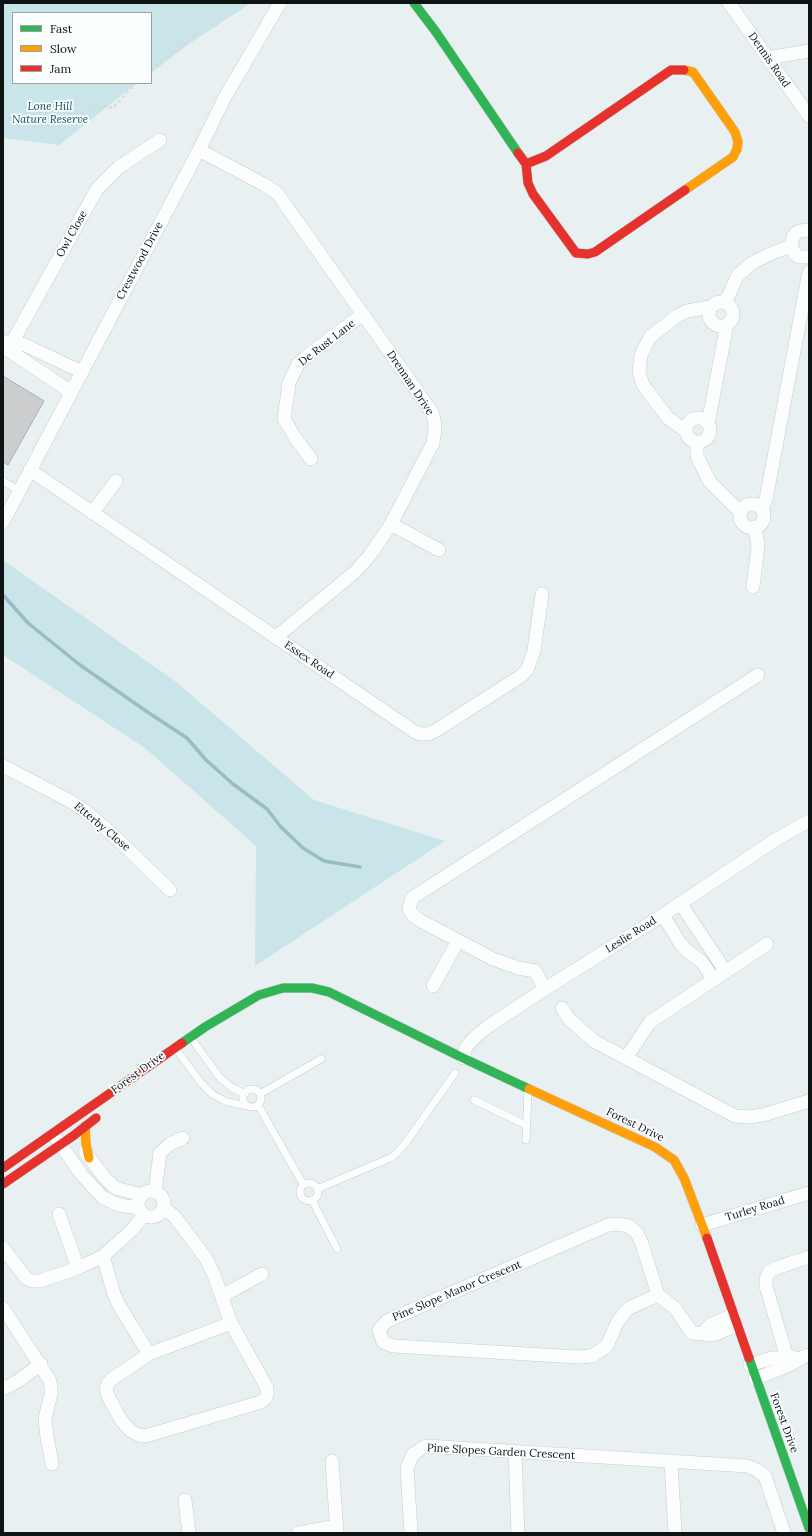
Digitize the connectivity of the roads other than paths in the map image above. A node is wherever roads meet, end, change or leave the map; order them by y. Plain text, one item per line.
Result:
1 (280, 3) edge
2 (414, 3) edge
3 (729, 3) edge
4 (809, 51) edge
5 (767, 58) junction
6 (809, 116) edge
7 (160, 140) dead end
8 (199, 150) junction
9 (526, 164) junction
10 (809, 230) edge
11 (791, 246) junction
12 (809, 257) edge
13 (809, 272) edge
14 (725, 303) junction
15 (710, 307) junction
16 (363, 314) junction
17 (727, 324) junction
18 (7, 344) edge
19 (82, 372) junction
20 (71, 392) junction
21 (708, 424) junction
22 (686, 431) junction
23 (696, 442) junction
24 (311, 459) dead end
25 (30, 470) junction
26 (3, 481) edge
27 (116, 481) dead end
28 (19, 491) junction
29 (762, 509) junction
30 (92, 513) junction
31 (741, 513) junction
32 (3, 521) edge
33 (391, 524) junction
34 (755, 527) junction
35 (439, 550) dead end
36 (753, 587) dead end
37 (542, 594) dead end
38 (276, 637) junction
39 (758, 675) dead end
40 (3, 766) edge
41 (809, 821) edge
42 (170, 890) dead end
43 (680, 903) junction
44 (663, 915) junction
45 (458, 941) junction
46 (767, 944) dead end
47 (726, 972) junction
48 (714, 980) junction
49 (433, 986) dead end
50 (292, 989) junction
51 (545, 989) junction
52 (265, 1003) dead end
53 (562, 1008) dead end
54 (191, 1038) junction
55 (199, 1044) junction
56 (176, 1048) junction
57 (178, 1058) junction
58 (321, 1058) dead end
59 (462, 1058) junction
60 (626, 1058) junction
61 (455, 1073) dead end
62 (528, 1088) junction
63 (245, 1094) junction
64 (260, 1094) junction
65 (474, 1100) dead end
66 (809, 1101) edge
67 (258, 1104) junction
68 (248, 1106) junction
69 (104, 1112) dead end
70 (65, 1125) junction
71 (86, 1126) junction
72 (526, 1126) junction
73 (53, 1134) junction
74 (73, 1136) junction
75 (184, 1138) dead end
76 (526, 1140) dead end
77 (60, 1144) junction
78 (89, 1158) junction
79 (3, 1168) edge
80 (3, 1184) edge
81 (303, 1184) junction
82 (317, 1189) junction
83 (809, 1193) edge
84 (149, 1194) junction
85 (312, 1200) junction
86 (163, 1207) junction
87 (141, 1211) junction
88 (58, 1214) dead end
89 (702, 1225) junction
90 (3, 1248) edge
91 (337, 1249) dead end
92 (103, 1256) junction
93 (809, 1257) edge
94 (78, 1268) junction
95 (262, 1274) dead end
96 (658, 1295) junction
97 (222, 1296) junction
98 (3, 1308) edge
99 (735, 1321) junction
100 (231, 1323) junction
101 (149, 1354) junction
102 (806, 1356) edge
103 (787, 1361) junction
104 (41, 1364) junction
105 (750, 1365) junction
106 (755, 1379) junction
107 (3, 1389) edge
108 (515, 1451) junction
109 (332, 1461) dead end
110 (671, 1462) junction
111 (52, 1464) dead end
112 (185, 1500) dead end
113 (809, 1528) edge
114 (337, 1530) edge
115 (189, 1533) edge
116 (298, 1533) edge
117 (411, 1533) edge
118 (518, 1533) edge
119 (675, 1533) edge
120 (784, 1533) edge

1 - 8 street, Crestwood Drive
2 - 9 street
3 - 5 street, Dennis Road
4 - 5 street
5 - 6 street, Dennis Road
7 - 18 street, Owl Close
8 - 16 street, Drennan Drive
8 - 19 street, Crestwood Drive
9 - 9 street
10 - 11 street
11 - 12 street
11 - 14 street
13 - 29 street
14 - 15 street
14 - 17 street
15 - 17 street
15 - 22 street
16 - 24 street, De Rust Lane
16 - 33 street, Drennan Drive
17 - 21 street
18 - 19 street
18 - 20 street
19 - 20 street, Crestwood Drive
20 - 25 street, Crestwood Drive
21 - 22 street
21 - 23 street
22 - 23 street
23 - 31 street
25 - 28 street, Crestwood Drive
25 - 30 street, Essex Road
26 - 28 lane
27 - 30 street
28 - 32 street, Crestwood Drive
29 - 31 street
29 - 34 street
30 - 38 street, Essex Road
31 - 34 street
33 - 35 street
33 - 38 street, Drennan Drive
34 - 36 street
37 - 38 street, Essex Road
39 - 45 street
40 - 42 street, Etterby Close
41 - 43 street, Leslie Road
43 - 44 street, Leslie Road
43 - 47 street
44 - 48 street
44 - 51 street, Leslie Road
45 - 49 street
45 - 51 street
46 - 47 street
47 - 48 street
48 - 60 street
50 - 52 street, Forest Drive
50 - 54 street, Forest Drive
50 - 59 street, Forest Drive
51 - 59 street, Leslie Road
53 - 60 street
54 - 55 lane
54 - 56 street, Forest Drive
55 - 57 street, Forest Drive
55 - 63 lane
56 - 57 lane
56 - 70 street, Forest Drive
57 - 68 lane
58 - 64 lane
59 - 62 street, Forest Drive
60 - 66 street
61 - 82 lane
62 - 72 lane
62 - 89 street, Forest Drive
63 - 64 lane
63 - 68 lane
64 - 67 lane
65 - 72 lane
67 - 68 lane
67 - 81 lane
69 - 71 street
70 - 73 street, Forest Drive
70 - 74 street
71 - 74 street
71 - 78 street
72 - 76 lane
73 - 77 street
73 - 79 street, Forest Drive
74 - 77 street
74 - 78 street
75 - 84 street
77 - 80 street
77 - 87 street
78 - 84 street
81 - 82 lane
81 - 85 lane
82 - 85 lane
83 - 89 street, Turley Road
84 - 86 street
84 - 87 street
85 - 91 lane
86 - 87 street
86 - 97 street
87 - 92 street
88 - 94 street
89 - 99 street, Forest Drive
90 - 94 street
92 - 94 street
92 - 101 street
93 - 103 street
95 - 97 street
96 - 96 street, Pine Slope Manor Crescent
96 - 99 street
97 - 100 street
98 - 104 street
99 - 105 street, Forest Drive
100 - 101 street
100 - 101 street
102 - 103 street
103 - 105 street
103 - 106 street
104 - 107 street
104 - 111 street
105 - 106 street, Forest Drive
106 - 113 street, Forest Drive
108 - 110 street, Pine Slopes Garden Crescent
108 - 117 street, Pine Slopes Garden Crescent
108 - 118 street
109 - 114 street
110 - 119 street
110 - 120 street, Pine Slopes Garden Crescent
112 - 115 street
114 - 116 street

